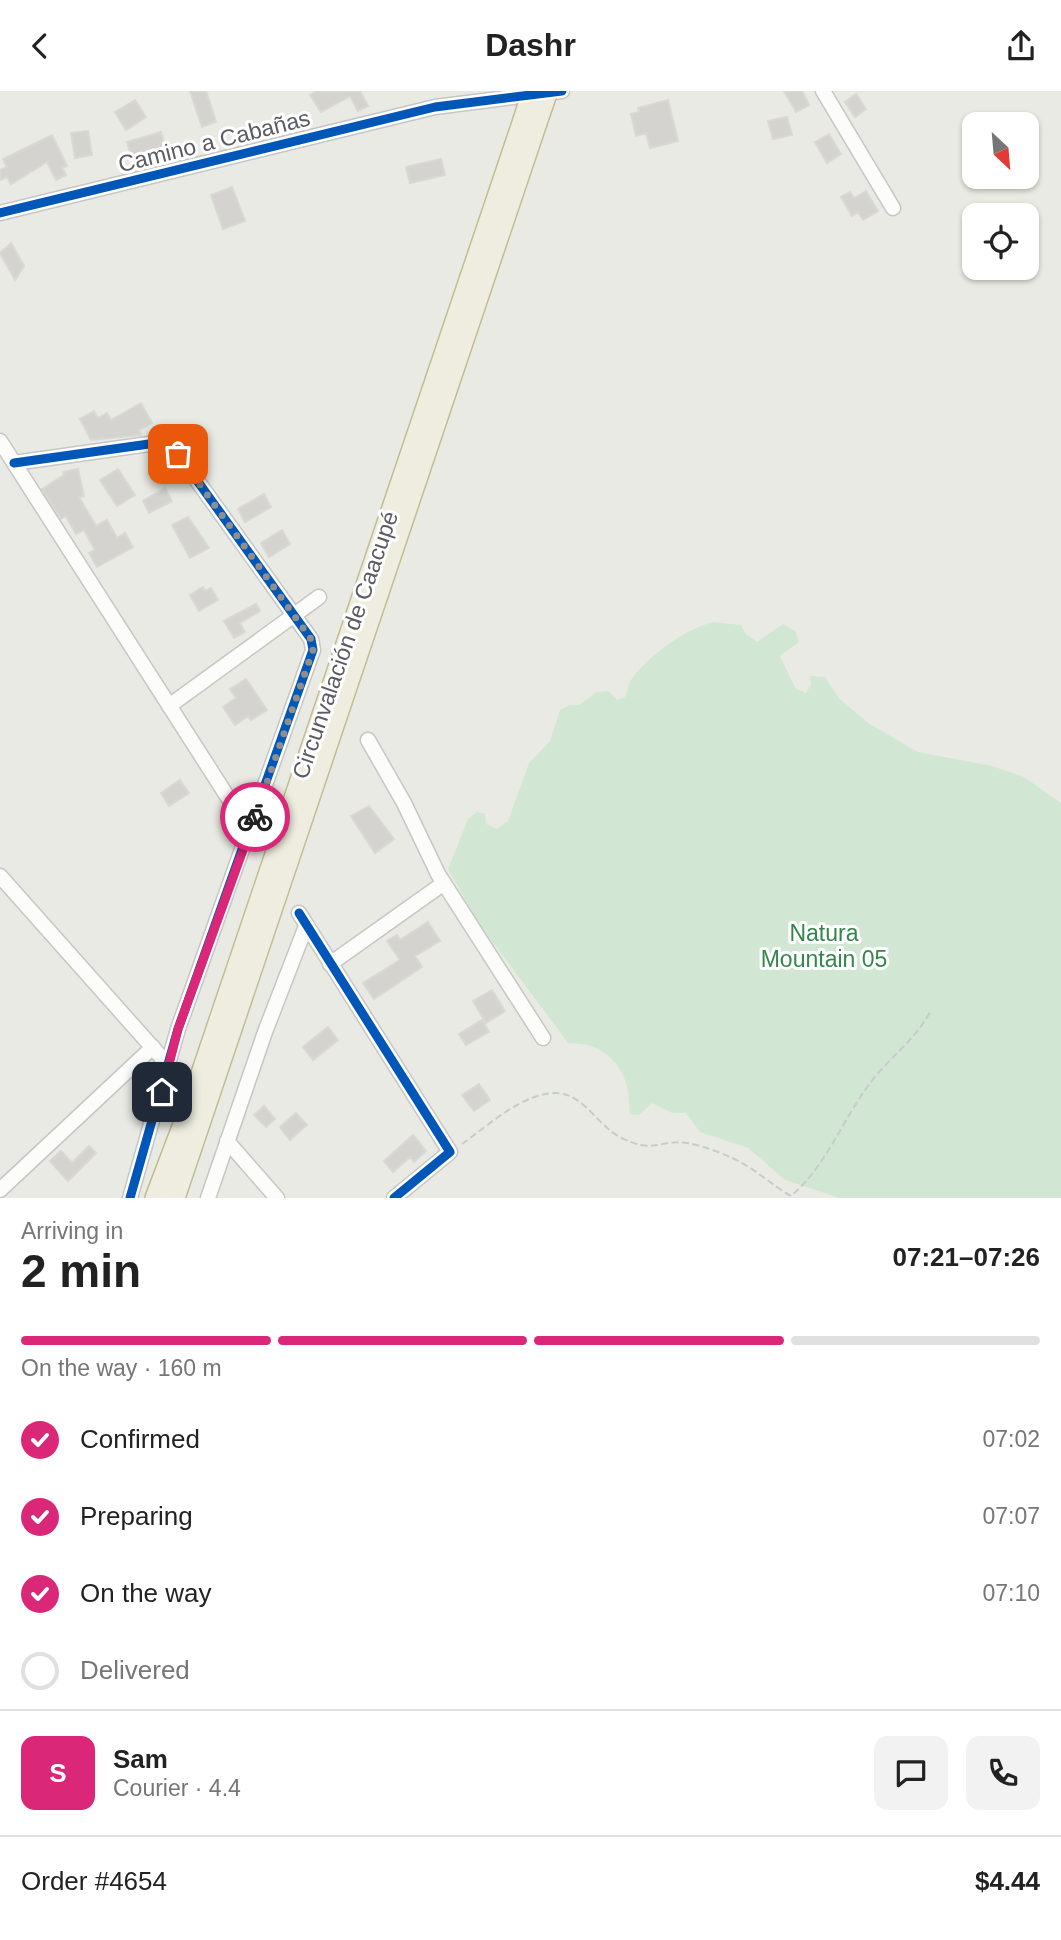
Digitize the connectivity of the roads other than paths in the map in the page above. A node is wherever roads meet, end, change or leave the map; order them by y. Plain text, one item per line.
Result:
1 (532, 91) edge
2 (548, 91) edge
3 (562, 91) edge
4 (823, 91) edge
5 (530, 122) junction
6 (893, 208) dead end
7 (0, 213) edge
8 (0, 441) edge
9 (14, 463) junction
10 (319, 597) dead end
11 (293, 616) junction
12 (169, 706) junction
13 (368, 740) dead end
14 (250, 832) junction
15 (0, 876) edge
16 (444, 883) junction
17 (330, 964) junction
18 (543, 1038) dead end
19 (153, 1047) junction
20 (169, 1066) junction
21 (227, 1141) junction
22 (0, 1190) edge
23 (130, 1198) edge
24 (155, 1198) edge
25 (174, 1198) edge
26 (208, 1198) edge
27 (277, 1198) edge
28 (394, 1198) edge

1 - 5 highway, Circunvalación de Caacupé, bridge
2 - 5 highway, Circunvalación de Caacupé, bridge
3 - 7 street, Camino a Cabañas
4 - 6 street
5 - 24 highway, Circunvalación de Caacupé
5 - 25 highway, Circunvalación de Caacupé
8 - 9 street
9 - 11 street
9 - 12 street
10 - 11 street
11 - 12 street
11 - 14 street
12 - 14 street
13 - 16 street
14 - 20 street
15 - 19 street
16 - 17 street
16 - 18 street
17 - 21 street
17 - 28 street
19 - 20 street
19 - 22 street
20 - 23 street
21 - 26 street
21 - 27 street

